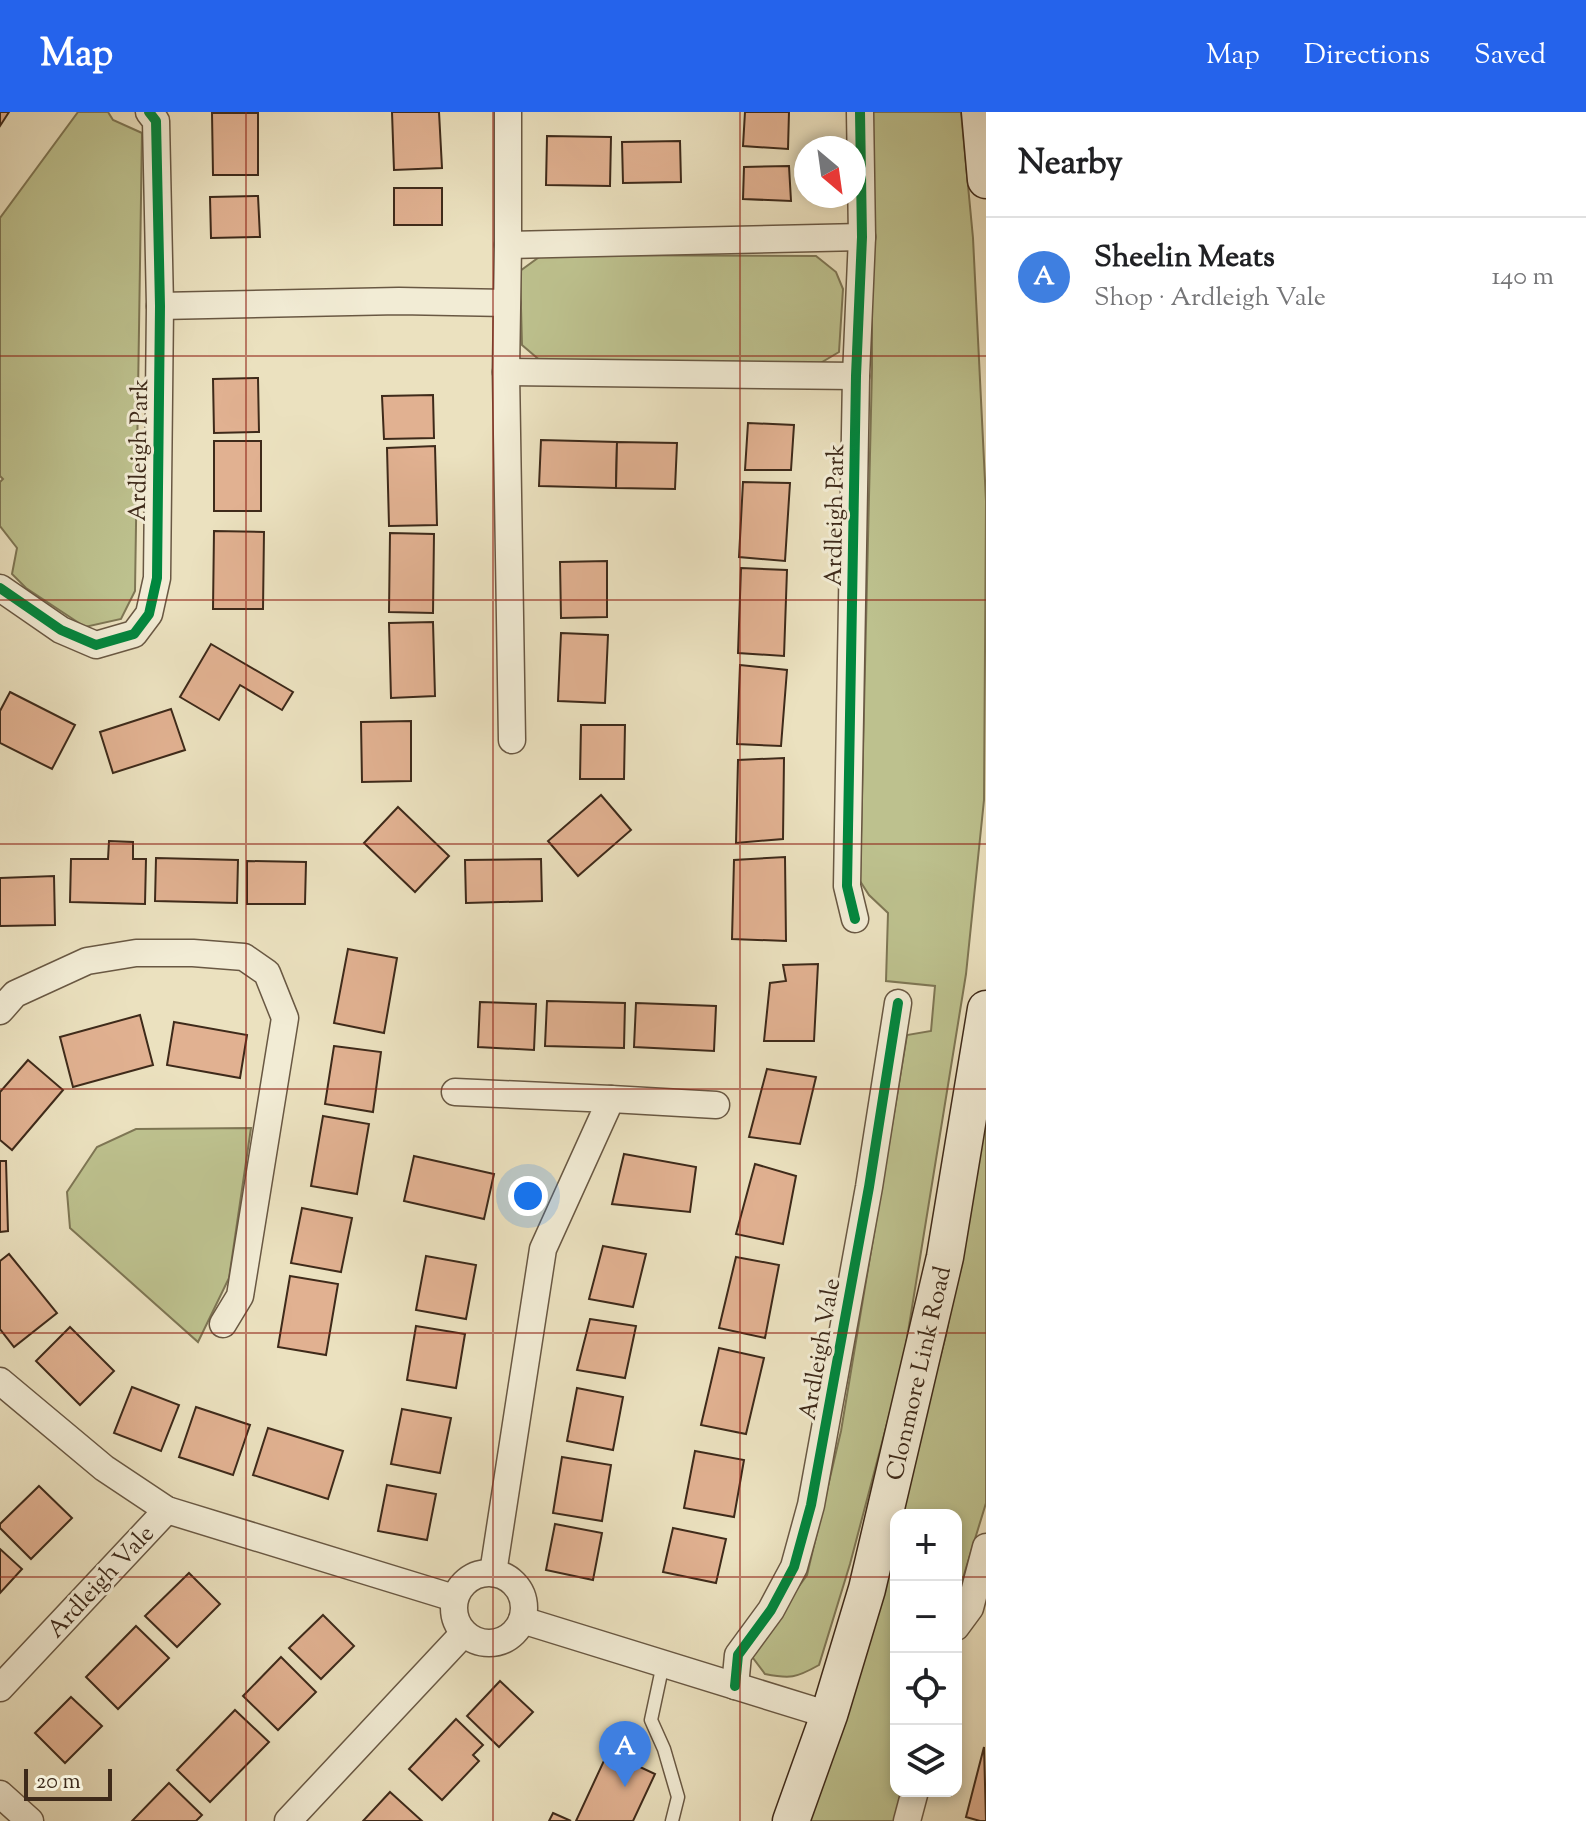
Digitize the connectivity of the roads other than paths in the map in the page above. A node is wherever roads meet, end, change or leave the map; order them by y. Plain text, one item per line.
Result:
1 (149, 112) edge
2 (508, 112) edge
3 (860, 112) edge
4 (980, 112) edge
5 (986, 180) edge
6 (862, 237) junction
7 (508, 245) junction
8 (507, 303) junction
9 (160, 306) junction
10 (506, 372) junction
11 (856, 376) junction
12 (0, 588) edge
13 (512, 740) dead end
14 (855, 919) dead end
15 (5, 996) edge
16 (898, 1003) dead end
17 (986, 1009) edge
18 (455, 1092) dead end
19 (611, 1099) junction
20 (716, 1105) dead end
21 (223, 1324) dead end
22 (0, 1381) edge
23 (167, 1510) junction
24 (986, 1547) edge
25 (493, 1573) junction
26 (454, 1598) junction
27 (962, 1619) edge
28 (522, 1620) junction
29 (464, 1633) junction
30 (663, 1664) junction
31 (735, 1686) junction
32 (0, 1688) edge
33 (829, 1715) junction
34 (0, 1794) edge
35 (913, 1797) edge
36 (30, 1821) edge
37 (288, 1821) edge
38 (672, 1821) edge
39 (791, 1821) edge
40 (907, 1821) edge

1 - 9 street, Ardleigh Park
2 - 7 street
3 - 6 street, Ardleigh Park
4 - 5 main road
6 - 7 street
6 - 11 street, Ardleigh Park
7 - 8 street
8 - 9 street
8 - 10 street
9 - 12 street, Ardleigh Park
10 - 11 street
10 - 13 street
11 - 14 street, Ardleigh Park
15 - 21 street
16 - 31 street, Ardleigh Vale
17 - 33 main road, Clonmore Link Road
18 - 19 street
19 - 20 street
19 - 25 street
22 - 23 street, Ardleigh Vale
23 - 26 street, Ardleigh Vale
23 - 32 street, Ardleigh Vale
24 - 27 street
25 - 26 street
25 - 28 street
26 - 29 street
28 - 29 street
28 - 30 street
29 - 37 street
30 - 31 street
30 - 38 lane
31 - 33 street
33 - 39 main road, Clonmore Link Road
34 - 36 street
35 - 40 street

